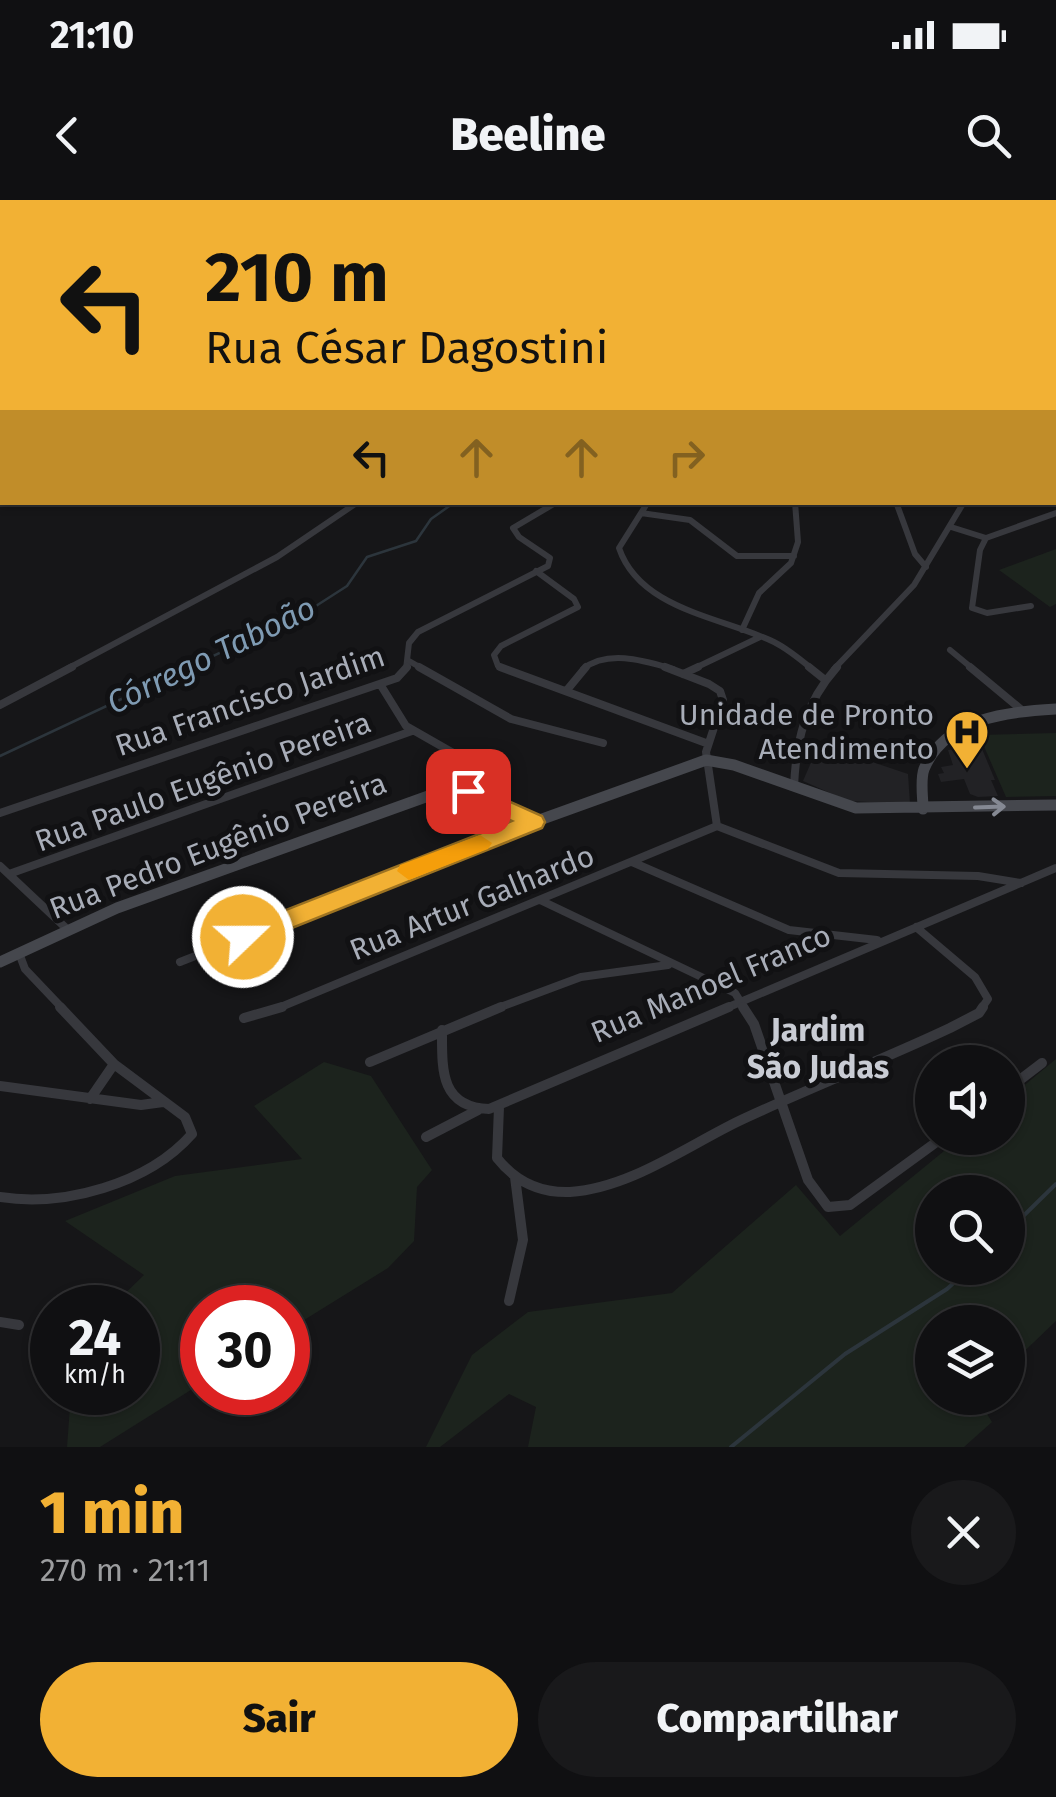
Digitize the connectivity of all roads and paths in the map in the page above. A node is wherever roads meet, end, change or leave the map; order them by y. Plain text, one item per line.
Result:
1 (922, 200) edge
2 (938, 200) edge
3 (354, 505) edge
4 (552, 505) edge
5 (646, 505) edge
6 (795, 505) edge
7 (897, 505) edge
8 (962, 505) edge
9 (640, 513) junction
10 (1056, 513) edge
11 (951, 527) junction
12 (986, 538) junction
13 (910, 542) junction
14 (794, 556) junction
15 (932, 558) junction
16 (926, 567) junction
17 (536, 572) junction
18 (1031, 606) dead end
19 (742, 630) junction
20 (761, 636) junction
21 (950, 650) dead end
22 (408, 661) junction
23 (684, 674) junction
24 (824, 679) junction
25 (380, 684) junction
26 (566, 690) junction
27 (0, 705) edge
28 (1056, 709) edge
29 (1022, 711) junction
30 (412, 731) junction
31 (603, 743) dead end
32 (706, 743) junction
33 (706, 760) junction
34 (794, 786) junction
35 (458, 789) junction
36 (1056, 805) edge
37 (923, 809) junction
38 (0, 813) edge
39 (534, 822) junction
40 (717, 826) junction
41 (632, 862) junction
42 (0, 866) edge
43 (1056, 868) edge
44 (9, 874) junction
45 (1021, 883) junction
46 (540, 900) junction
47 (916, 928) junction
48 (67, 929) junction
49 (878, 940) junction
50 (19, 954) junction
51 (2, 961) edge
52 (180, 962) dead end
53 (670, 964) junction
54 (25, 969) junction
55 (740, 1000) junction
56 (244, 1018) dead end
57 (442, 1030) junction
58 (370, 1062) dead end
59 (114, 1064) junction
60 (1042, 1064) dead end
61 (1025, 1076) edge
62 (0, 1086) edge
63 (90, 1099) junction
64 (163, 1102) junction
65 (779, 1103) junction
66 (498, 1106) junction
67 (478, 1110) junction
68 (426, 1137) dead end
69 (919, 1155) edge
70 (515, 1177) junction
71 (0, 1197) edge
72 (509, 1301) dead end
73 (0, 1322) edge
74 (19, 1325) dead end

1 - 2 main road
3 - 27 street
4 - 17 street
5 - 9 street
6 - 14 street
7 - 13 street
8 - 11 street
9 - 14 street
9 - 19 street
10 - 12 street
11 - 12 street
11 - 15 street
12 - 18 street
13 - 15 street
13 - 16 street
14 - 19 street
15 - 16 street
16 - 24 street
17 - 22 street, Rua Francisco Jardim
17 - 26 street
19 - 20 street
20 - 23 street
20 - 24 street
21 - 29 street
22 - 25 street, Rua Francisco Jardim
22 - 31 street
23 - 26 street
23 - 32 street
24 - 34 street
25 - 30 street
25 - 38 street, Rua Francisco Jardim
26 - 32 street
28 - 29 street
29 - 37 street
30 - 35 street
30 - 44 street, Rua Paulo Eugênio Pereira
32 - 33 street
33 - 34 street
33 - 39 street
33 - 40 street
34 - 37 street
35 - 39 street
35 - 48 street, Rua Pedro Eugênio Pereira
37 -> 36 street
39 - 52 street
40 - 41 street, Rua Artur Galhardo
40 - 45 street
41 - 46 street, Rua Artur Galhardo
41 - 49 street
42 - 44 street
43 - 45 street, Rua Manoel Franco
44 - 48 street
45 - 47 street, Rua Manoel Franco
46 - 53 street
46 - 56 street, Rua Artur Galhardo
47 - 49 street, Rua Manoel Franco
47 - 65 street
48 - 50 street, Rua Pedro Eugênio Pereira
49 - 55 street, Rua Manoel Franco
50 - 51 street, Rua Pedro Eugênio Pereira
50 - 54 street
51 - 54 street
53 - 55 street
53 - 57 street
54 - 59 street
55 - 65 street
55 - 66 street, Rua Manoel Franco
57 - 58 street
57 - 67 street
59 - 63 street
59 - 64 street
60 - 61 street
62 - 63 street
63 - 64 street
64 - 71 street
65 - 69 street
65 - 70 street
66 - 67 street, Rua Manoel Franco
66 - 70 street
67 - 68 street, Rua Manoel Franco
70 - 72 street
73 - 74 street

